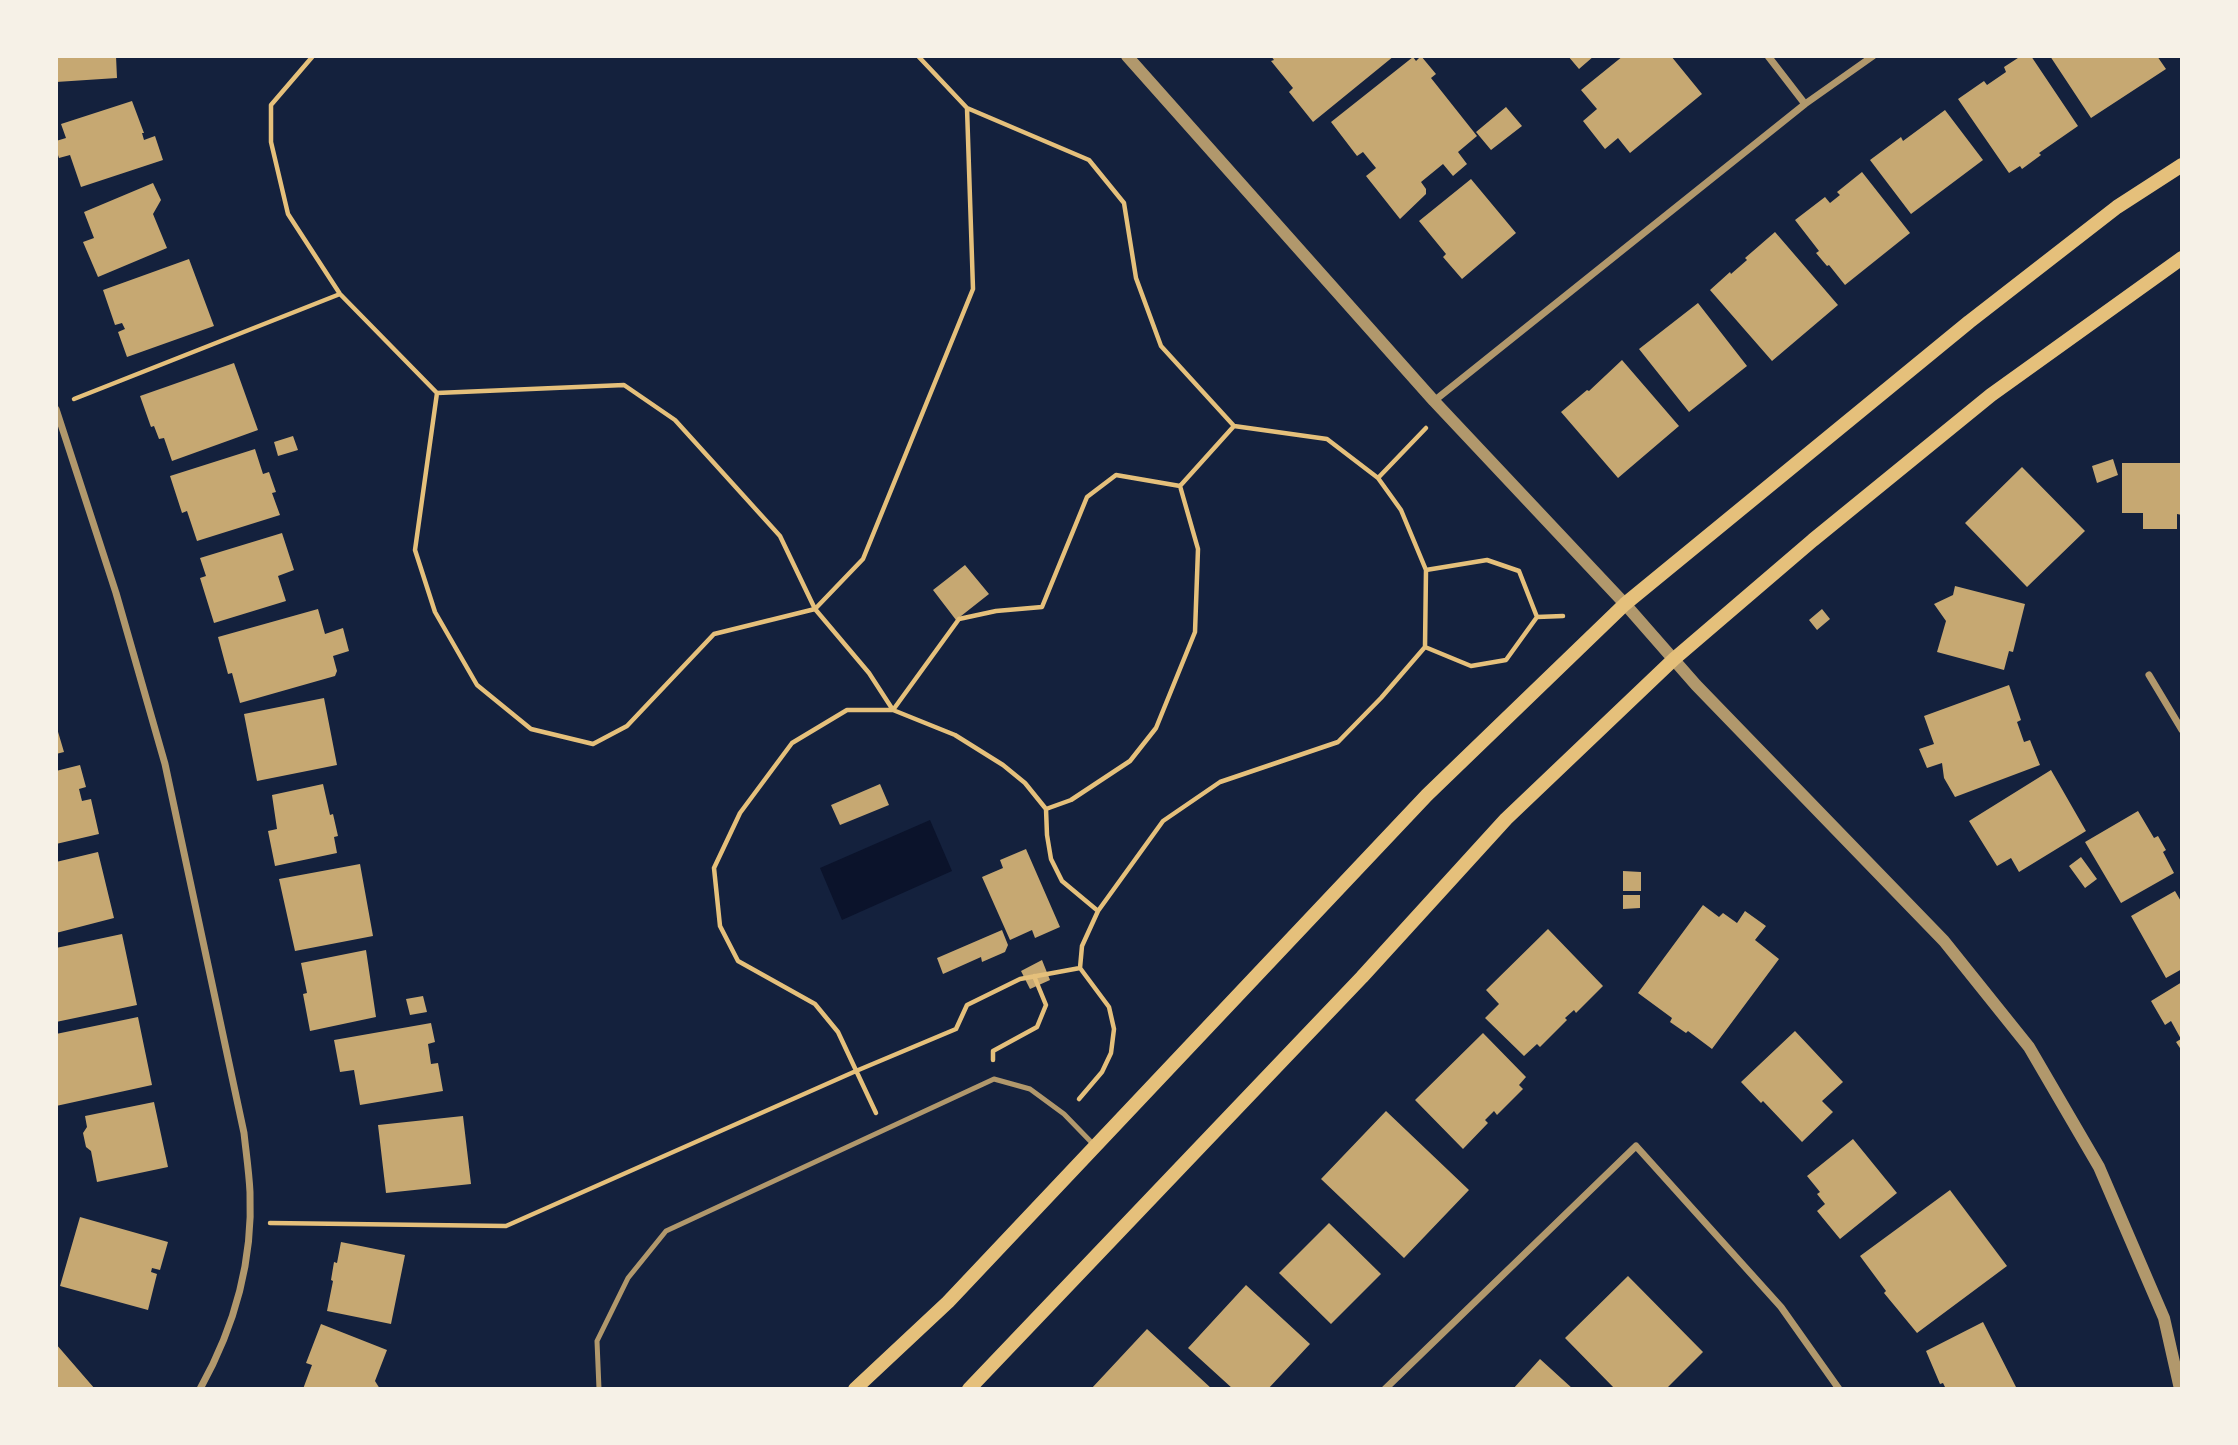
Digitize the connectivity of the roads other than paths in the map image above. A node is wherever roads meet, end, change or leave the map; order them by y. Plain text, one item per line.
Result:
1 (1127, 56) edge
2 (1768, 56) edge
3 (1873, 56) edge
4 (1805, 104) junction
5 (2182, 165) edge
6 (2182, 258) edge
7 (1434, 401) junction
8 (56, 409) edge
9 (1625, 604) junction
10 (1674, 659) junction
11 (2149, 675) dead end
12 (2182, 730) edge
13 (1095, 1146) junction
14 (200, 1389) edge
15 (600, 1389) edge
16 (855, 1389) edge
17 (969, 1389) edge
18 (1385, 1389) edge
19 (1839, 1389) edge
20 (2180, 1389) edge

1 - 7 street
2 - 4 street
3 - 4 street
4 - 7 street
5 - 9 main road
6 - 10 main road
7 - 9 street
8 - 14 street
9 - 10 street
9 - 13 main road
10 - 17 main road
10 - 20 street
11 - 12 street
13 - 15 lane
13 - 16 main road
18 - 19 street

